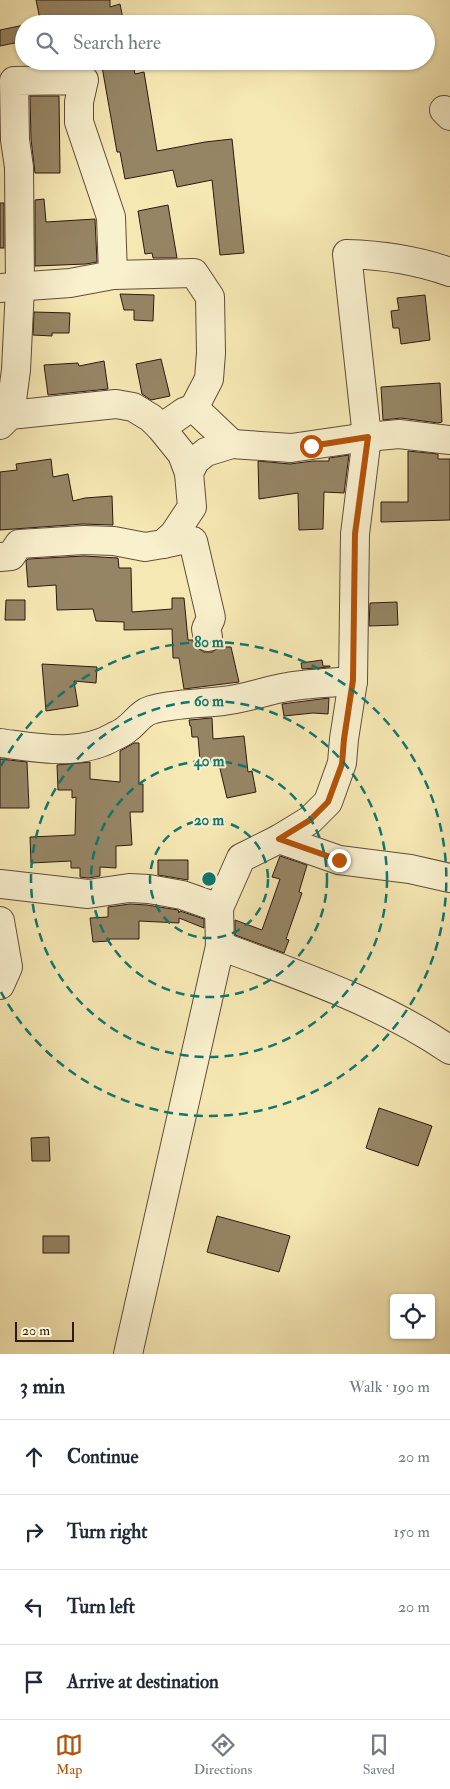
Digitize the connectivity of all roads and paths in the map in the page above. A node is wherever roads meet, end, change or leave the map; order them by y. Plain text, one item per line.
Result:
1 (7, 81) edge
2 (450, 272) edge
3 (113, 275) junction
4 (10, 288) edge
5 (194, 408) junction
6 (5, 420) edge
7 (161, 428) junction
8 (368, 437) junction
9 (450, 440) edge
10 (232, 444) junction
11 (189, 473) junction
12 (163, 544) junction
13 (0, 557) edge
14 (208, 637) dead end
15 (353, 680) junction
16 (0, 743) edge
17 (279, 839) junction
18 (242, 858) junction
19 (450, 878) edge
20 (0, 884) edge
21 (182, 895) junction
22 (219, 908) junction
23 (0, 921) edge
24 (220, 946) junction
25 (0, 986) edge
26 (450, 1050) edge
27 (128, 1354) edge

1 - 3 street
1 - 4 street
2 - 8 street
3 - 4 street
3 - 5 street
4 - 6 street
5 - 7 street
5 - 10 street
6 - 7 street
7 - 11 street
8 - 9 street
8 - 10 street
8 - 15 street
10 - 11 street
11 - 12 street
12 - 13 street
12 - 14 street
15 - 16 street
15 - 17 street
17 - 18 street
17 - 19 street
18 - 21 street
18 - 22 street
20 - 21 street
21 - 22 street
22 - 24 street
23 - 25 street
24 - 26 street
24 - 27 street

